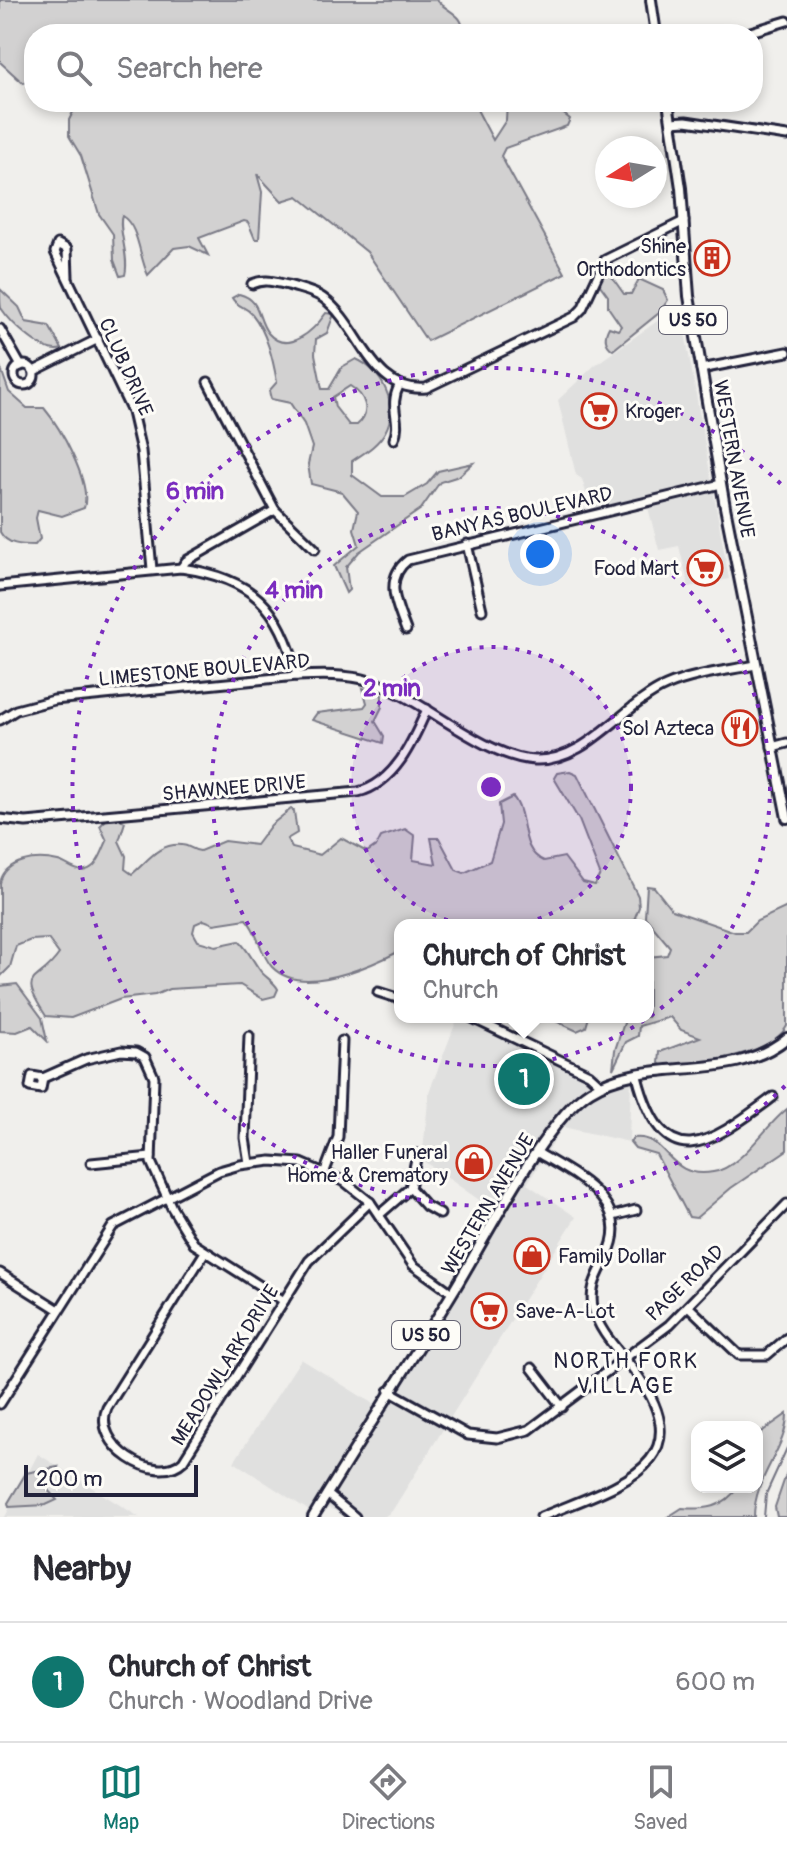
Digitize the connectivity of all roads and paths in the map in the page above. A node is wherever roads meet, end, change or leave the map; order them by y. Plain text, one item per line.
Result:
1 (651, 0) edge
2 (787, 21) edge
3 (655, 24) edge
4 (763, 28) edge
5 (670, 112) edge
6 (671, 122) junction
7 (787, 136) edge
8 (684, 221) junction
9 (68, 277) dead end
10 (252, 284) dead end
11 (0, 329) edge
12 (98, 339) junction
13 (787, 352) edge
14 (21, 366) junction
15 (701, 369) junction
16 (34, 371) junction
17 (208, 382) dead end
18 (399, 386) junction
19 (394, 439) dead end
20 (721, 484) junction
21 (275, 510) junction
22 (467, 544) junction
23 (315, 549) dead end
24 (181, 568) junction
25 (152, 569) junction
26 (0, 586) edge
27 (482, 610) dead end
28 (406, 630) dead end
29 (755, 665) junction
30 (297, 676) junction
31 (427, 709) junction
32 (0, 720) edge
33 (787, 743) edge
34 (772, 747) junction
35 (787, 818) edge
36 (0, 819) edge
37 (378, 992) dead end
38 (394, 997) edge
39 (483, 1023) edge
40 (249, 1036) dead end
41 (787, 1038) edge
42 (342, 1041) dead end
43 (637, 1076) junction
44 (43, 1078) dead end
45 (601, 1085) junction
46 (773, 1097) dead end
47 (538, 1153) junction
48 (417, 1154) dead end
49 (151, 1157) junction
50 (91, 1163) dead end
51 (249, 1163) junction
52 (325, 1171) junction
53 (410, 1188) junction
54 (169, 1199) junction
55 (370, 1202) junction
56 (787, 1204) edge
57 (636, 1210) dead end
58 (440, 1214) dead end
59 (379, 1215) junction
60 (613, 1216) junction
61 (205, 1252) junction
62 (0, 1273) edge
63 (452, 1293) junction
64 (284, 1301) junction
65 (688, 1306) junction
66 (59, 1310) junction
67 (787, 1338) edge
68 (625, 1359) junction
69 (532, 1368) dead end
70 (0, 1382) edge
71 (10, 1388) junction
72 (389, 1391) junction
73 (0, 1404) edge
74 (562, 1407) junction
75 (327, 1494) junction
76 (313, 1517) edge
77 (355, 1517) edge
78 (541, 1517) edge

1 - 3 main road
2 - 4 street
5 - 6 main road, WESTERN AVENUE / US 50
6 - 7 street
6 - 8 main road, WESTERN AVENUE / US 50
8 - 15 main road, WESTERN AVENUE / US 50
8 - 18 street
9 - 12 street, CLUB DRIVE
10 - 18 street
11 - 14 street
12 - 16 street
12 - 25 street, CLUB DRIVE
13 - 15 street
14 - 16 street
14 - 16 street
15 - 20 main road, WESTERN AVENUE / US 50
17 - 21 street
18 - 19 street
20 - 22 street, BANYAS BOULEVARD
20 - 29 main road, WESTERN AVENUE / US 50
21 - 23 street
21 - 24 street
22 - 27 street
22 - 28 street, BANYAS BOULEVARD
24 - 25 street
24 - 30 street
25 - 26 street
29 - 31 street, LIMESTONE BOULEVARD
29 - 34 main road, WESTERN AVENUE / US 50
30 - 31 street, LIMESTONE BOULEVARD
30 - 32 street, LIMESTONE BOULEVARD
31 - 36 street, SHAWNEE DRIVE
33 - 34 street
34 - 35 main road, WESTERN AVENUE / US 50
37 - 38 street
39 - 45 street
40 - 51 street
41 - 43 main road, WESTERN AVENUE / US 50
42 - 52 street
43 - 45 main road, WESTERN AVENUE / US 50
43 - 46 street
44 - 49 street
45 - 47 main road, WESTERN AVENUE / US 50
47 - 60 street
47 - 63 main road, WESTERN AVENUE / US 50
48 - 53 street
49 - 50 street
49 - 54 street
51 - 52 street
51 - 54 street
52 - 55 street
53 - 58 street
53 - 59 street
54 - 61 street
54 - 66 street
55 - 59 street
55 - 64 street, MEADOWLARK DRIVE
56 - 65 street, PAGE ROAD
57 - 60 street
59 - 63 street
60 - 68 street
61 - 64 street
61 - 64 street, MEADOWLARK DRIVE
62 - 66 street
63 - 72 main road, WESTERN AVENUE / US 50
65 - 67 street
65 - 68 street, PAGE ROAD
66 - 71 street
68 - 74 street, PAGE ROAD
68 - 78 street
69 - 74 street
70 - 71 street
71 - 73 street
72 - 74 street, PAGE ROAD
72 - 75 main road, WESTERN AVENUE / US 50
75 - 76 main road, WESTERN AVENUE / US 50
75 - 77 street

